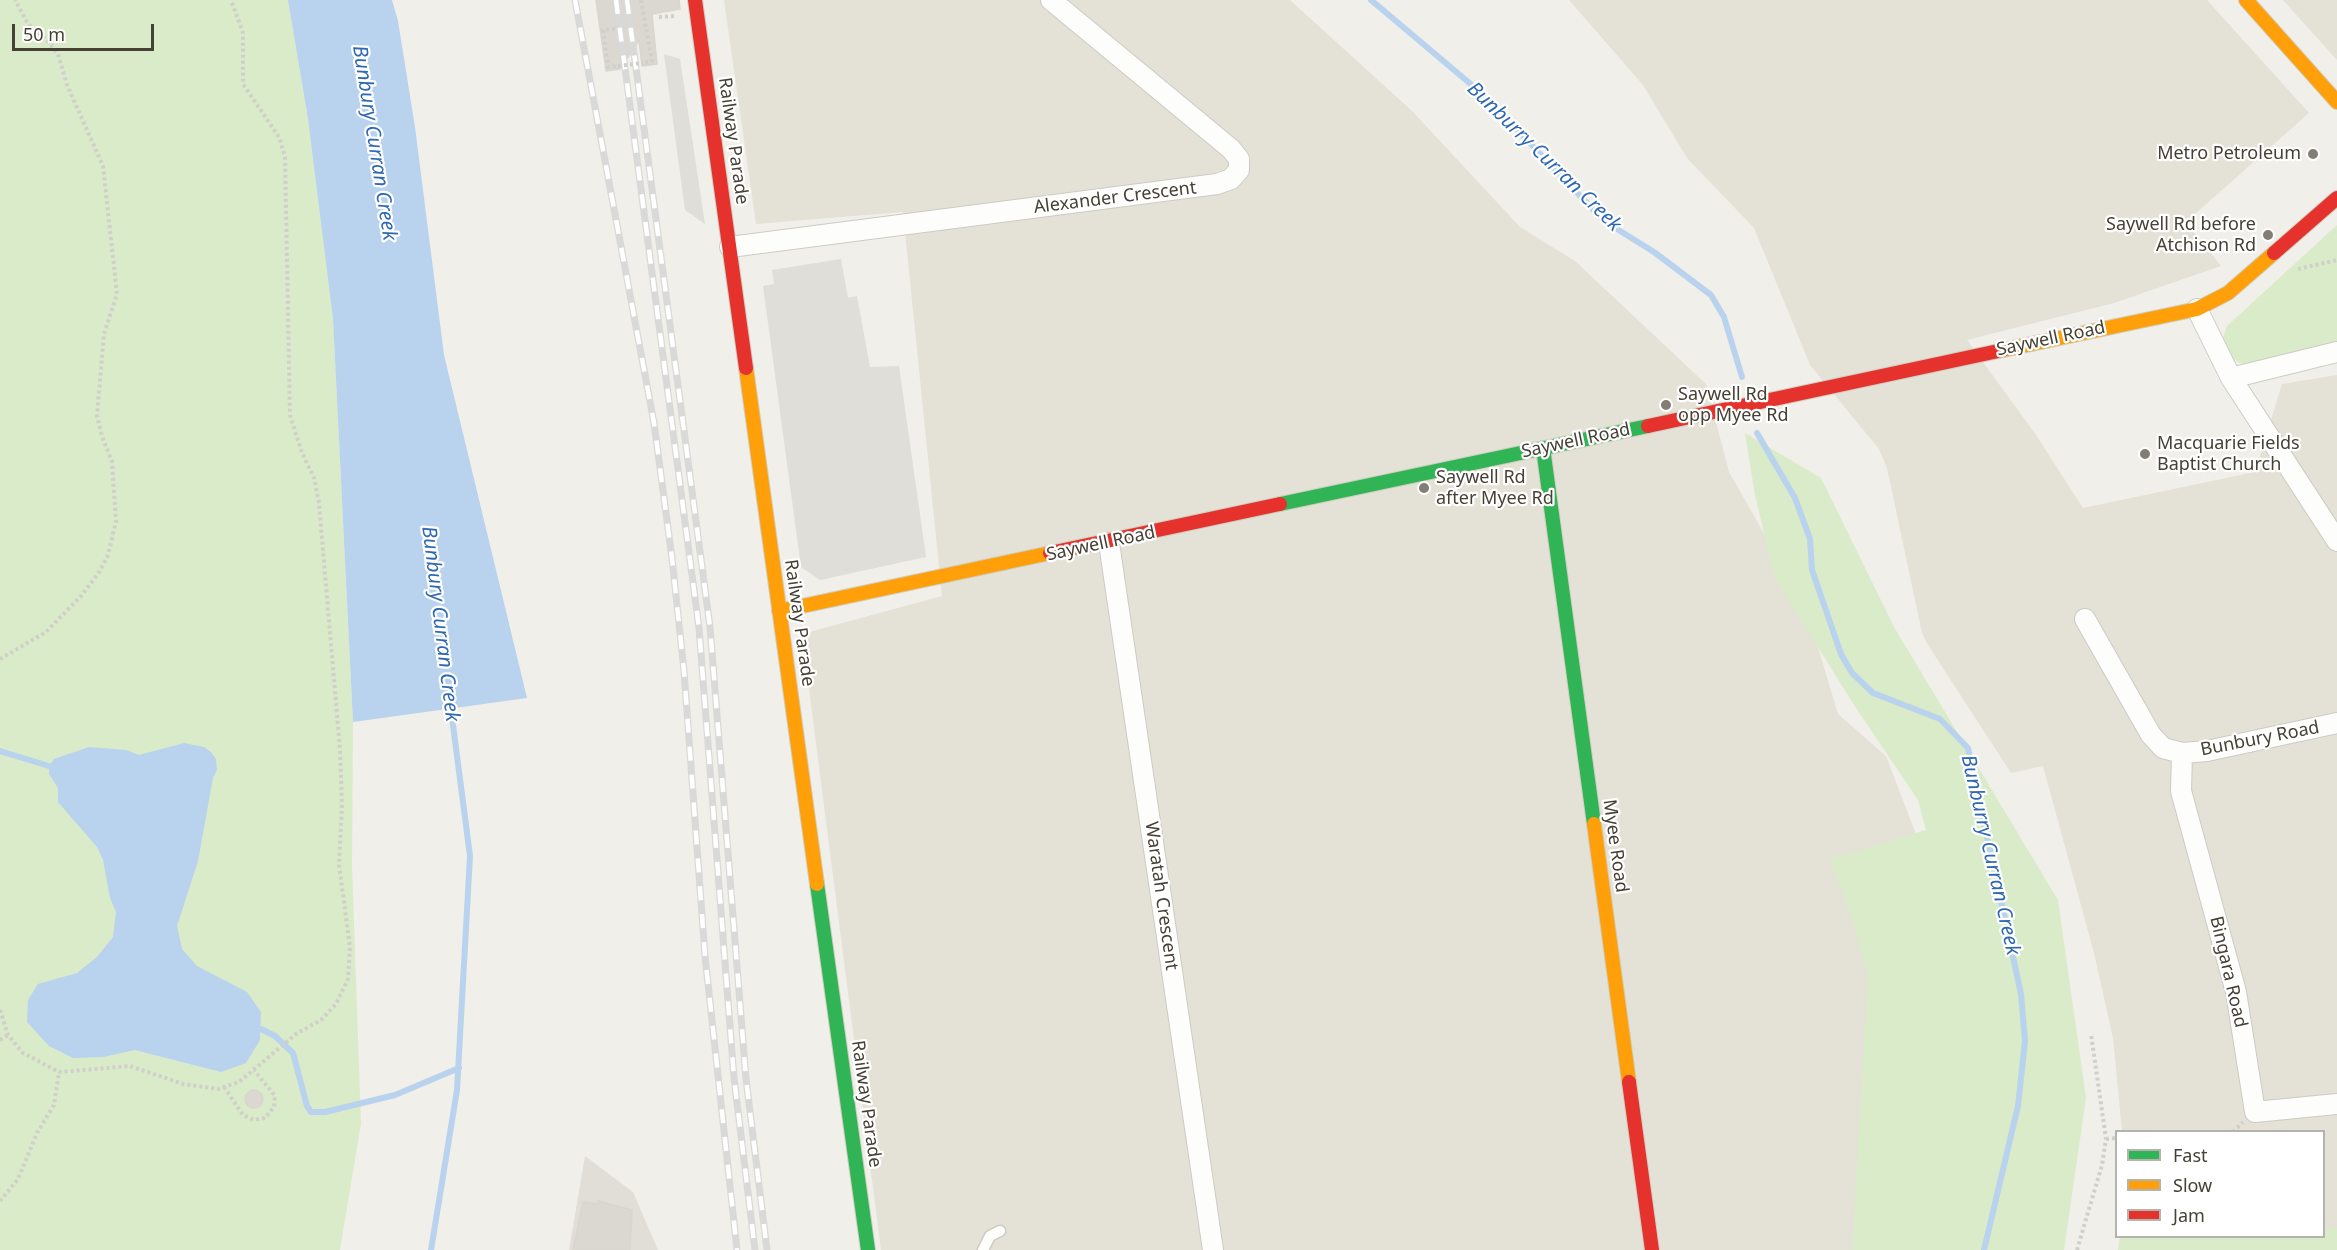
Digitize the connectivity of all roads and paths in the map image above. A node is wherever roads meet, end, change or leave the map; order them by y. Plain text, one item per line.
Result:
1 (15, 0) edge
2 (231, 0) edge
3 (641, 0) edge
4 (695, 0) edge
5 (1051, 0) edge
6 (2246, 0) edge
7 (659, 17) dead end
8 (670, 17) dead end
9 (615, 28) dead end
10 (2337, 102) edge
11 (2337, 198) edge
12 (730, 247) junction
13 (2337, 260) edge
14 (2298, 269) dead end
15 (2197, 309) junction
16 (2337, 352) edge
17 (2231, 378) junction
18 (1543, 448) junction
19 (2337, 541) edge
20 (1109, 543) junction
21 (779, 611) junction
22 (2085, 620) dead end
23 (0, 659) edge
24 (2337, 723) edge
25 (2182, 753) junction
26 (0, 1010) edge
27 (2091, 1034) dead end
28 (8, 1035) junction
29 (0, 1040) edge
30 (254, 1070) junction
31 (58, 1072) junction
32 (224, 1087) junction
33 (2337, 1104) edge
34 (2115, 1138) edge
35 (2106, 1139) junction
36 (0, 1201) edge
37 (1000, 1231) dead end
38 (868, 1250) edge
39 (983, 1250) edge
40 (1213, 1250) edge
41 (1652, 1250) edge
42 (2077, 1250) edge

1 - 23 path
2 - 30 path
3 - 9 path, bridge
4 - 12 street, Railway Parade
5 - 12 street, Alexander Crescent
6 - 10 street
7 - 8 path
11 - 15 street, Saywell Road
12 - 21 street, Railway Parade
13 - 14 path
15 - 17 street
15 - 18 street, Saywell Road
16 - 17 street
17 - 19 street
18 - 20 street, Saywell Road
18 - 41 street, Myee Road
20 - 21 street, Saywell Road
20 - 40 street, Waratah Crescent
21 - 38 street, Railway Parade
22 - 25 street
24 - 25 street, Bunbury Road
25 - 33 street, Bingara Road
26 - 28 path
27 - 35 path
28 - 29 path
28 - 31 path
30 - 32 path
30 - 32 path
31 - 32 path
31 - 36 path
34 - 35 path
35 - 42 path
37 - 39 lane

